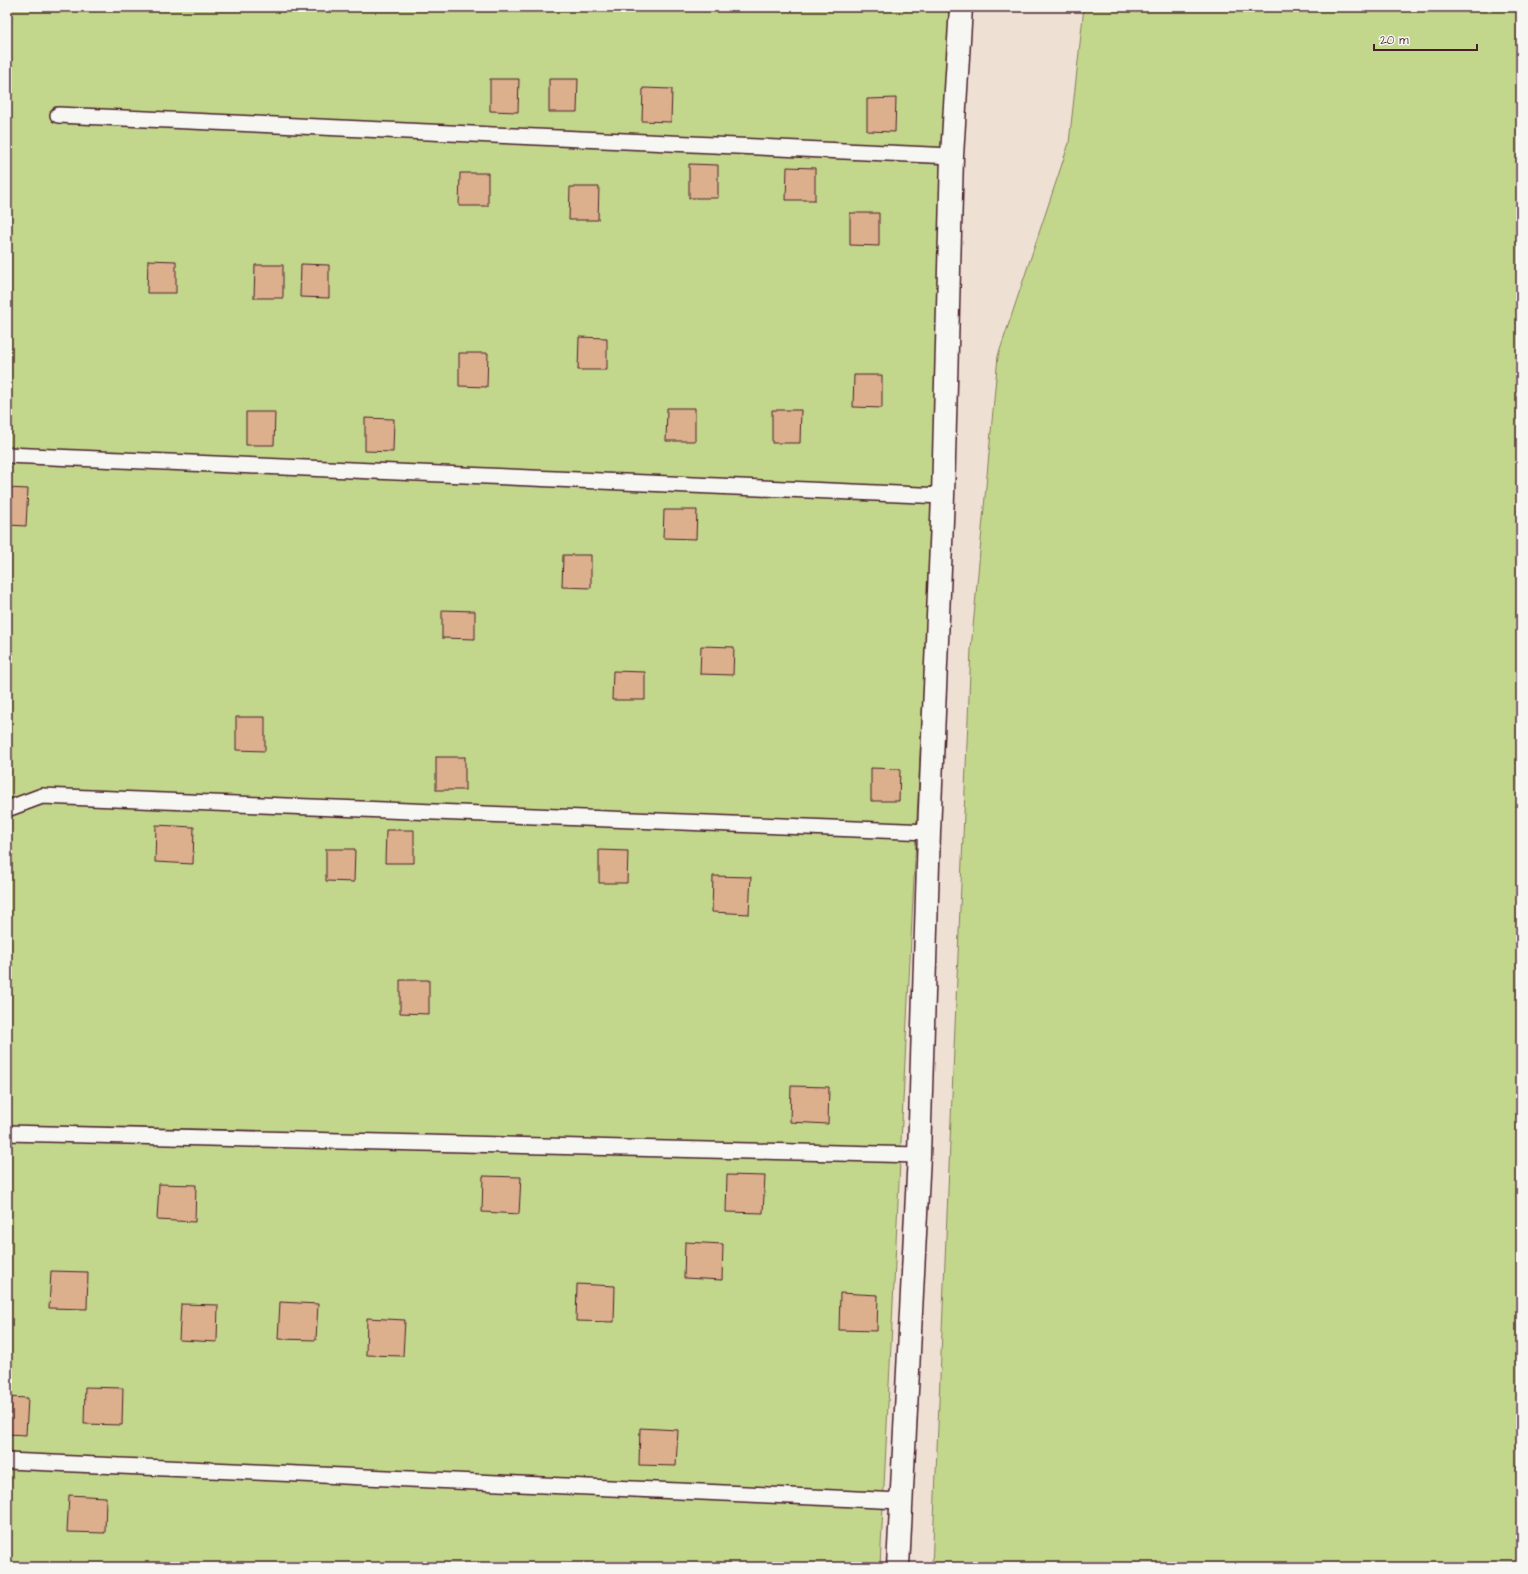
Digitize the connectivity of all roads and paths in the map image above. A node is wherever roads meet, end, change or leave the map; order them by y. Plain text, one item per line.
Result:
1 (962, 7) edge
2 (58, 115) dead end
3 (952, 156) junction
4 (7, 455) edge
5 (943, 496) junction
6 (7, 809) edge
7 (929, 832) junction
8 (7, 1133) edge
9 (919, 1155) junction
10 (7, 1461) edge
11 (901, 1501) junction
12 (898, 1567) edge

1 - 3 street
2 - 3 lane
3 - 5 street
4 - 5 lane
5 - 7 street
6 - 7 lane
7 - 9 street
8 - 9 lane
9 - 11 street
10 - 11 lane
11 - 12 street

